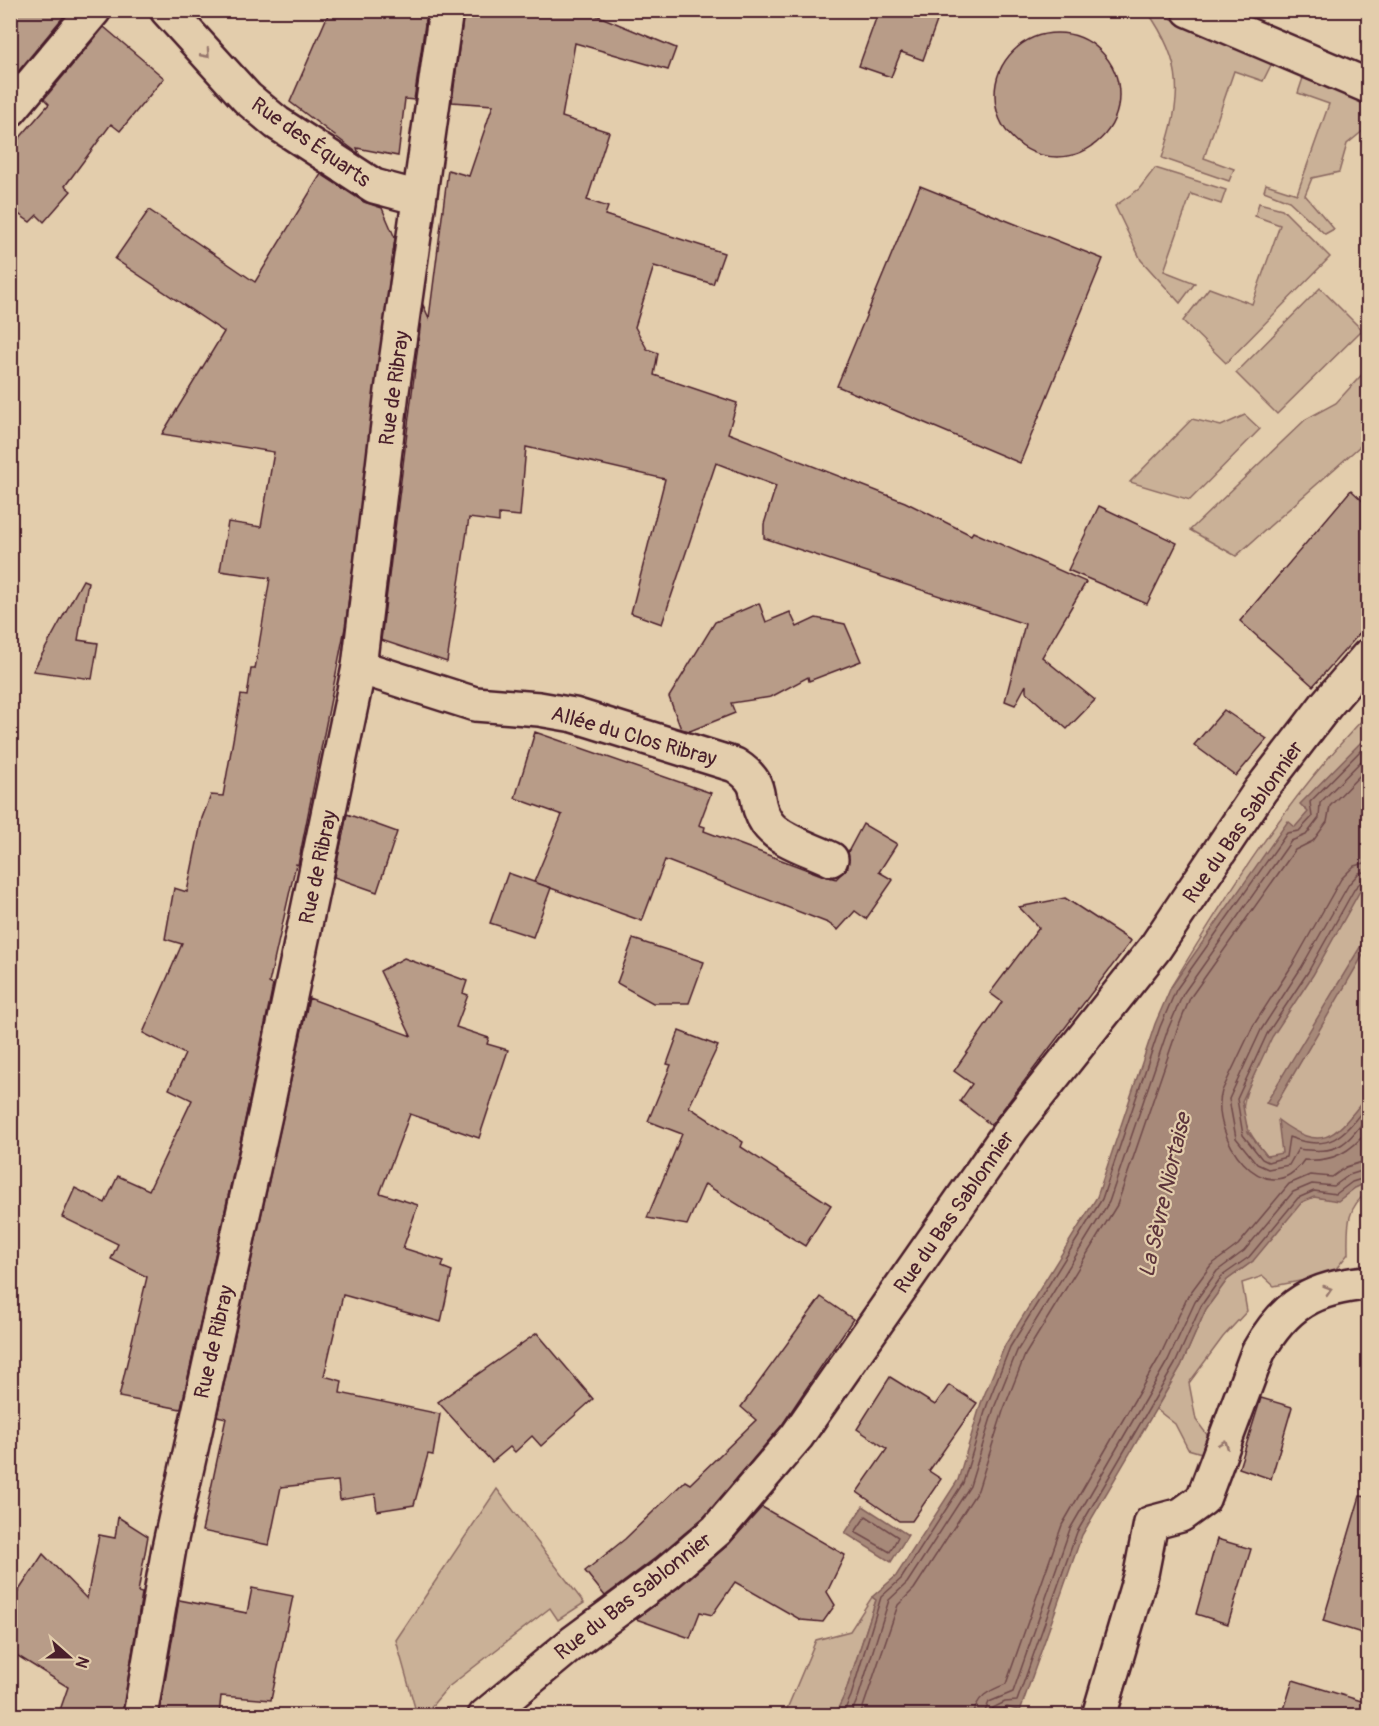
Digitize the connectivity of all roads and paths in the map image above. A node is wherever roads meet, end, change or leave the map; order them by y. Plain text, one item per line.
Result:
1 (94, 10) edge
2 (167, 10) edge
3 (447, 10) edge
4 (1189, 10) edge
5 (1368, 86) edge
6 (10, 110) edge
7 (419, 198) junction
8 (1368, 656) edge
9 (359, 667) junction
10 (831, 859) dead end
11 (1368, 1283) edge
12 (140, 1716) edge
13 (485, 1716) edge
14 (1099, 1716) edge

1 - 6 street
2 -> 7 street, Rue des Équarts
3 - 7 street, Rue de Ribray
4 - 5 street
7 - 9 street, Rue de Ribray
8 - 13 street, Rue du Bas Sablonnier
9 - 10 street, Allée du Clos Ribray
9 - 12 street, Rue de Ribray
14 -> 11 street

